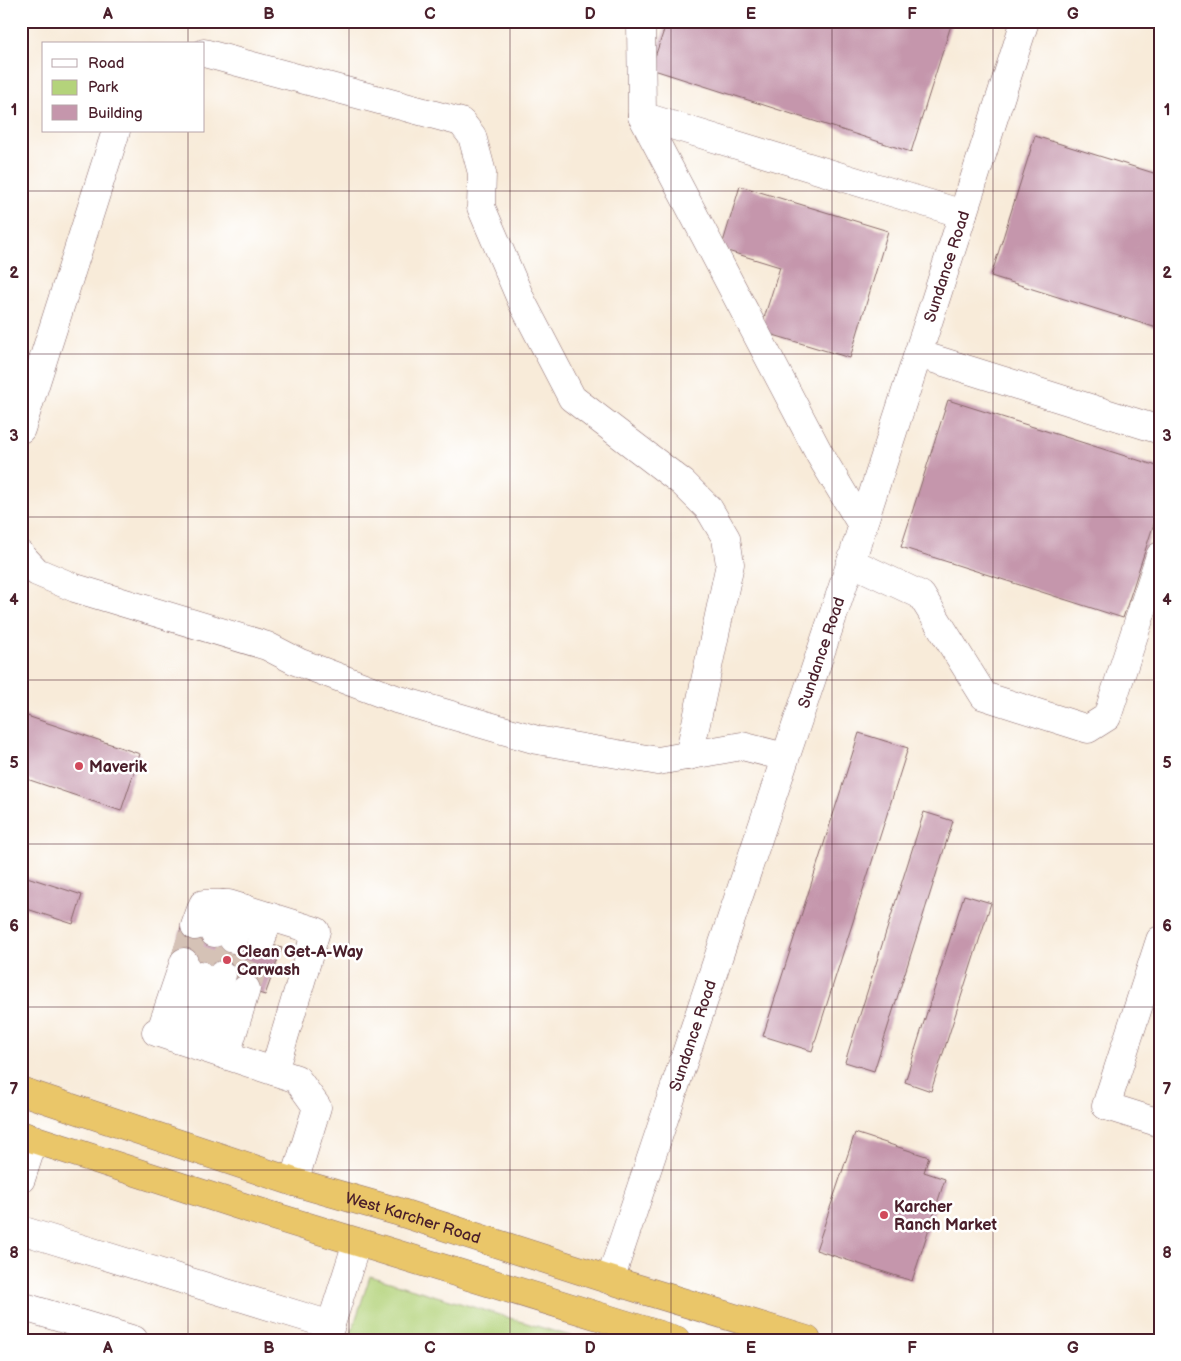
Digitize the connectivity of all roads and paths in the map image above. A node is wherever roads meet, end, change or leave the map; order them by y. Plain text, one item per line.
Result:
1 (640, 21) edge
2 (1025, 21) edge
3 (205, 53) edge
4 (642, 116) junction
5 (116, 132) edge
6 (963, 214) junction
7 (918, 354) junction
8 (21, 429) edge
9 (1160, 430) edge
10 (862, 526) junction
11 (21, 555) edge
12 (1160, 556) edge
13 (851, 562) junction
14 (689, 756) junction
15 (785, 757) junction
16 (233, 906) junction
17 (1160, 940) edge
18 (246, 991) tunnel mouth
19 (185, 1041) junction
20 (274, 1071) junction
21 (21, 1091) edge
22 (1160, 1123) edge
23 (27, 1137) edge
24 (21, 1179) edge
25 (294, 1182) junction
26 (21, 1230) edge
27 (357, 1242) junction
28 (610, 1280) junction
29 (21, 1306) edge
30 (67, 1330) edge
31 (329, 1332) edge
32 (134, 1340) edge
33 (676, 1340) edge
34 (807, 1340) edge

1 - 4 street
2 - 6 street, Sundance Road
3 - 14 street
4 - 6 street
4 - 10 street
5 - 8 street
6 - 7 street, Sundance Road
7 - 9 street
7 - 10 street, Sundance Road
10 - 13 street, Sundance Road
11 - 14 street
12 - 13 street
13 - 15 street, Sundance Road
14 - 15 street
15 - 28 street, Sundance Road
16 - 16 street
16 - 20 street
17 - 22 street
18 - 19 street
19 - 19 street
19 - 20 street
20 - 25 street
21 - 25 highway, West Karcher Road
23 - 24 street
23 - 27 highway
25 - 28 highway, West Karcher Road
26 - 31 street
27 - 31 street
27 - 33 highway
28 - 34 highway, West Karcher Road
29 - 30 street
30 - 32 street

